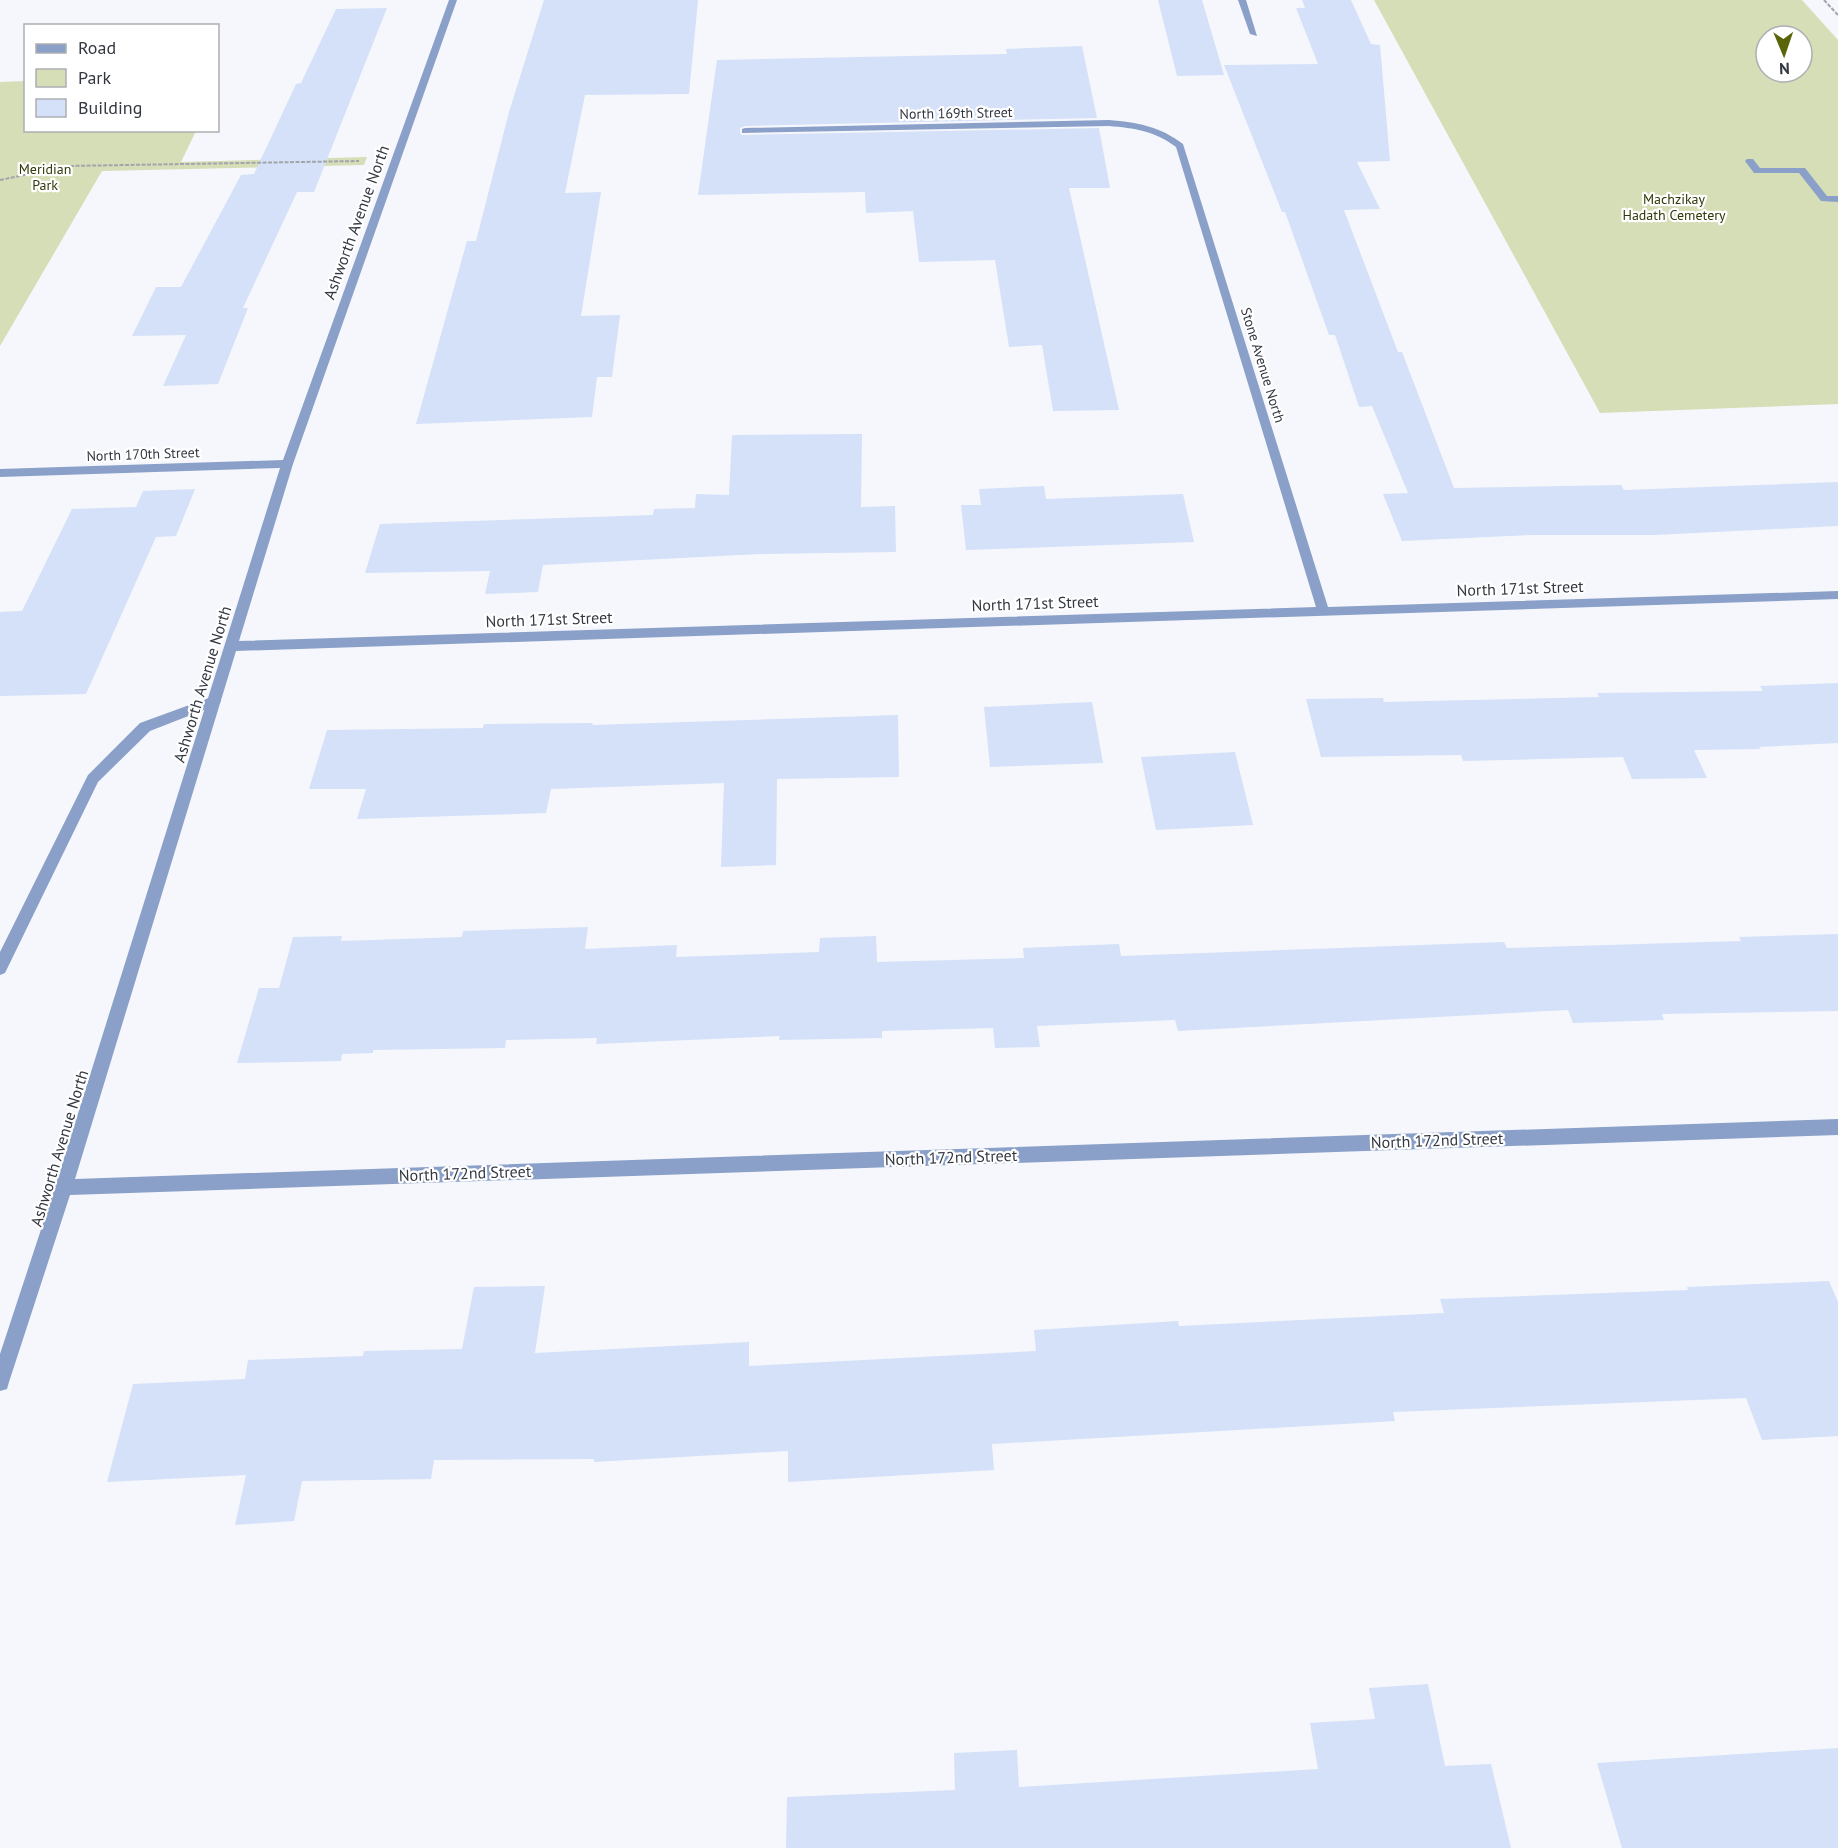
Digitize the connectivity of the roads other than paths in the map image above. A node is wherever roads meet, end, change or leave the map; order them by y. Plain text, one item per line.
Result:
1 (453, 0) edge
2 (1242, 0) edge
3 (1254, 34) dead end
4 (745, 131) dead end
5 (1166, 134) joint
6 (1749, 161) dead end
7 (1838, 199) edge
8 (287, 464) junction
9 (0, 473) edge
10 (1838, 595) edge
11 (1323, 610) junction
12 (232, 646) junction
13 (214, 701) junction
14 (0, 968) edge
15 (1838, 1127) edge
16 (64, 1187) junction
17 (0, 1382) edge

1 - 8 street, Ashworth Avenue North
2 - 3 street
4 - 5 street, North 169th Street
5 - 11 street, Stone Avenue North
6 - 7 street
8 - 9 street, North 170th Street
8 - 12 street, Ashworth Avenue North
10 - 11 street, North 171st Street
11 - 12 street, North 171st Street
12 - 13 street, Ashworth Avenue North
13 - 14 street
13 - 16 street, Ashworth Avenue North
15 - 16 street, North 172nd Street
16 - 17 street, Ashworth Avenue North

